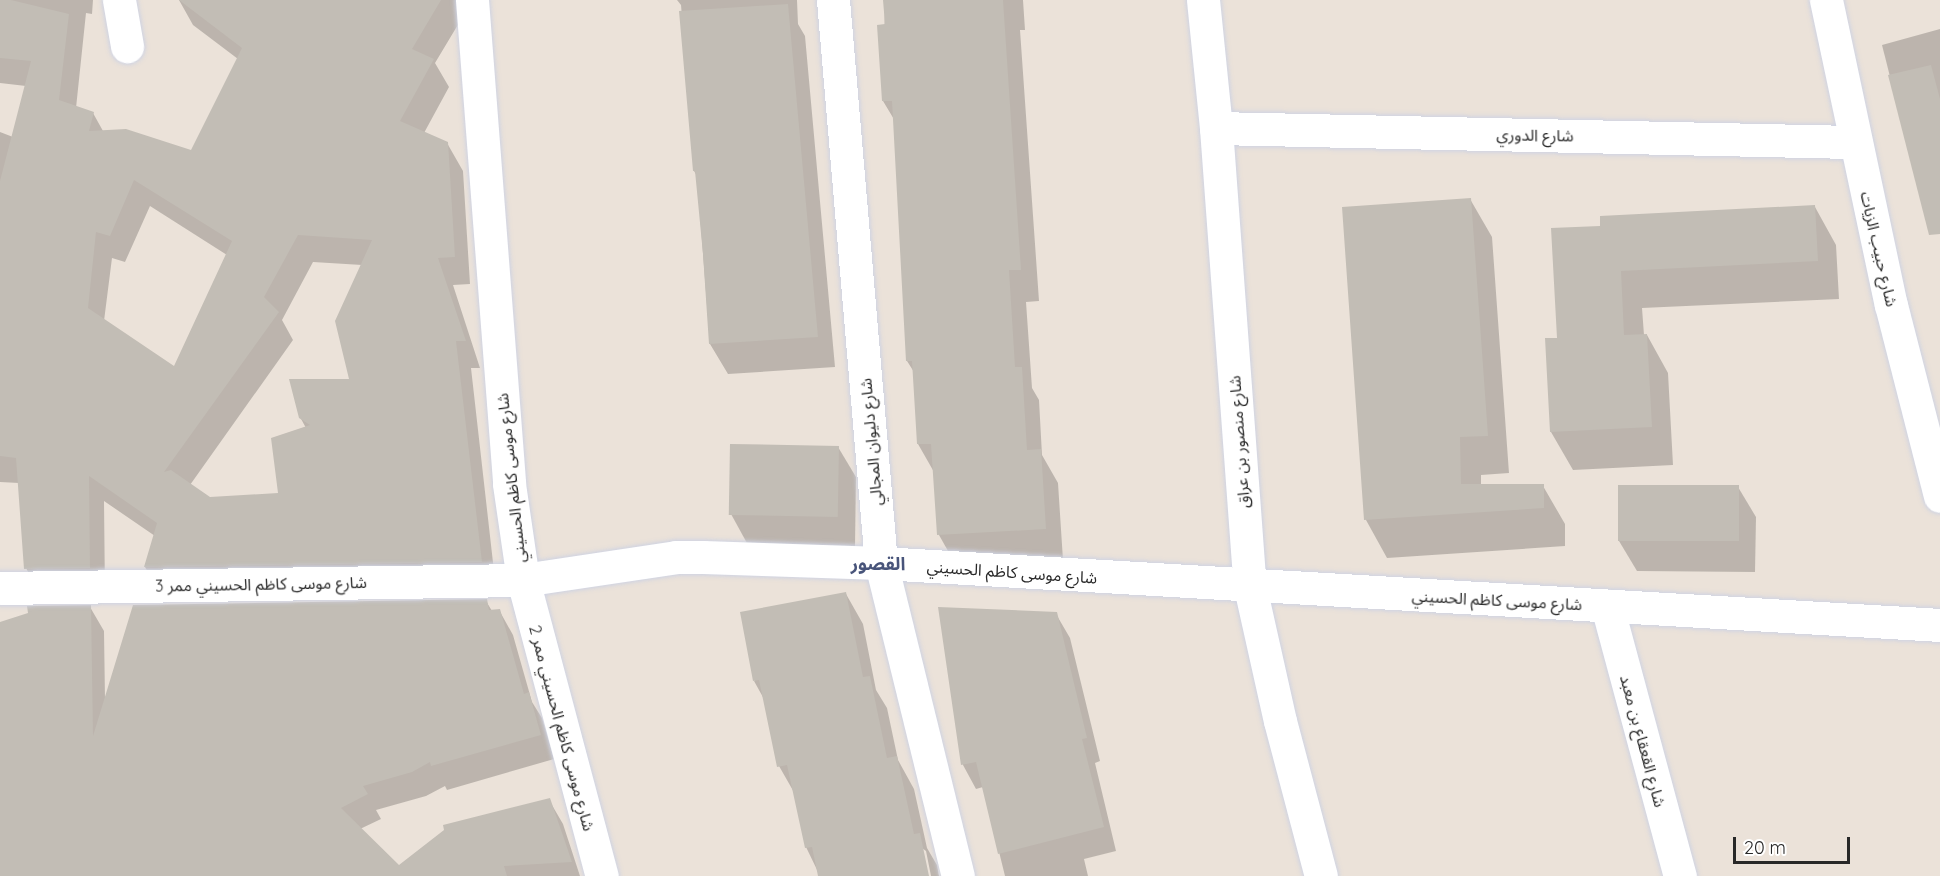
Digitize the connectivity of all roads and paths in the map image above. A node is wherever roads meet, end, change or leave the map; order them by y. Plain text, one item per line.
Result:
1 (119, 0) edge
2 (472, 0) edge
3 (833, 0) edge
4 (1203, 0) edge
5 (1826, 0) edge
6 (127, 46) dead end
7 (1216, 128) junction
8 (1855, 142) junction
9 (1940, 496) edge
10 (881, 563) junction
11 (523, 580) junction
12 (1250, 587) junction
13 (0, 588) edge
14 (1607, 606) junction
15 (1940, 625) edge
16 (602, 876) edge
17 (958, 876) edge
18 (1322, 876) edge
19 (1680, 876) edge

1 - 6 street
2 - 11 street, شارع موسى كاظم الحسيني
3 - 10 street, شارع دليوان المجالي
4 - 7 street, شارع منصور بن عراق
5 - 8 street, شارع حبيب الزيات
7 - 8 street, شارع الدوري
7 - 12 street, شارع منصور بن عراق
8 - 9 street, شارع حبيب الزيات
10 - 11 street, شارع موسى كاظم الحسيني
10 - 12 street, شارع موسى كاظم الحسيني
10 - 17 street, شارع دليوان المجالي
11 - 13 street, شارع موسى كاظم الحسيني ممر 3
11 - 16 street, شارع موسى كاظم الحسيني ممر 2
12 - 14 street, شارع موسى كاظم الحسيني
12 - 18 street, شارع منصور بن عراق
14 - 15 street, شارع موسى كاظم الحسيني
14 - 19 street, شارع القعقاع بن معبد

